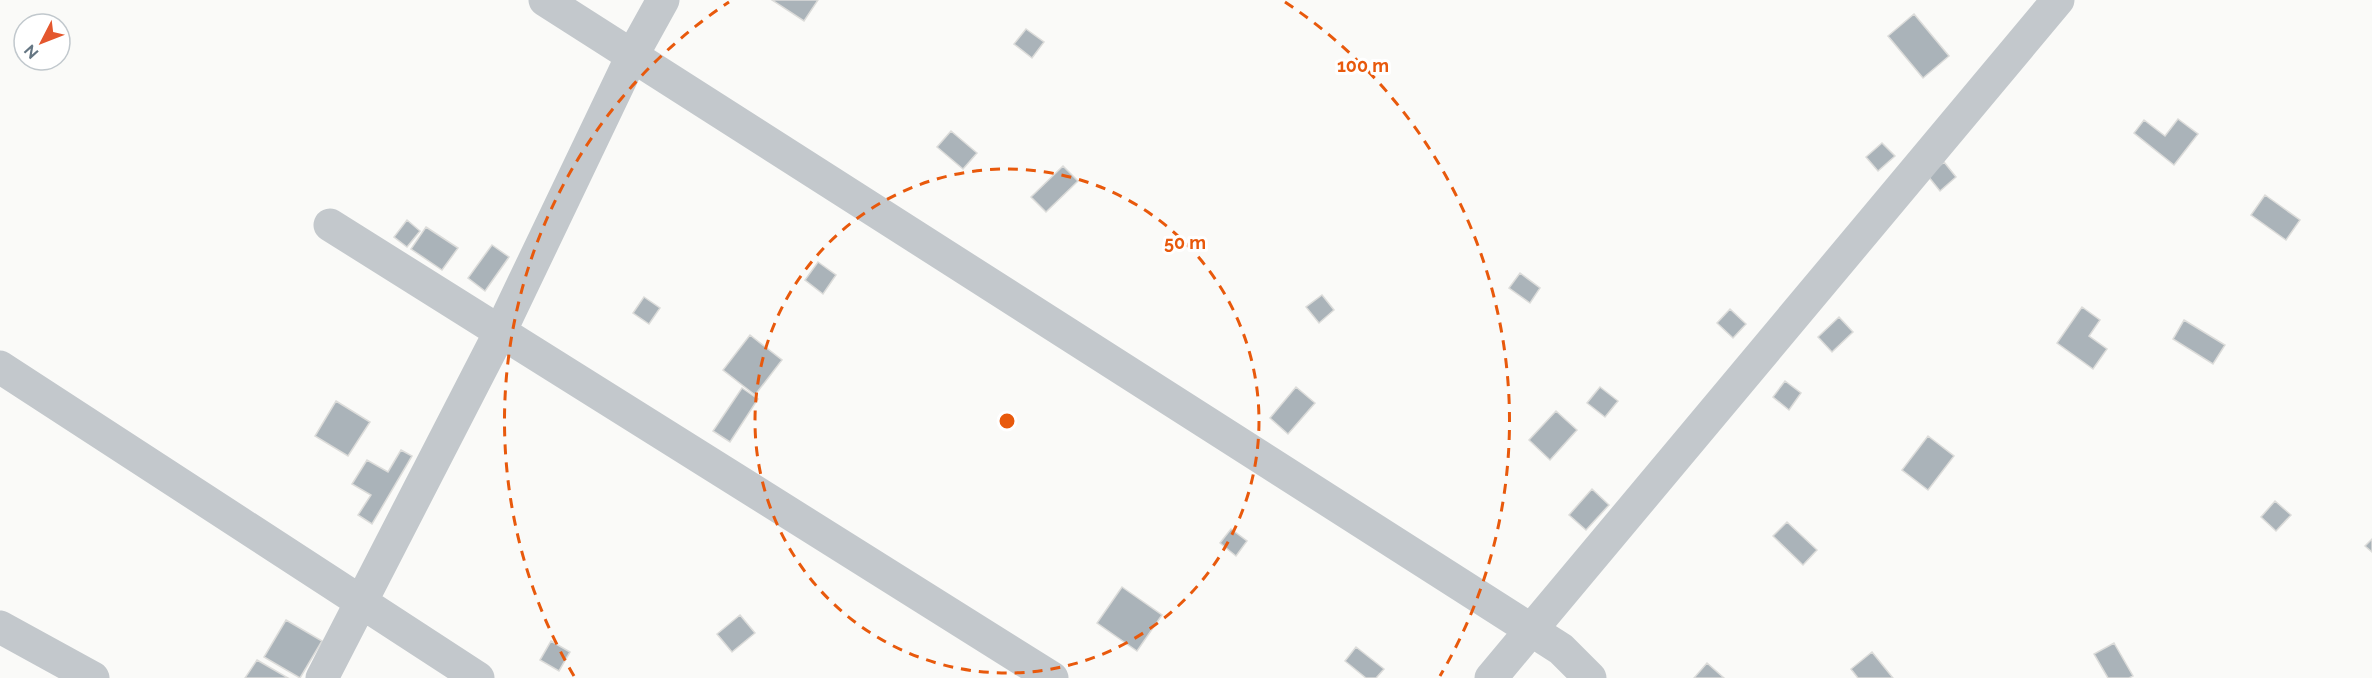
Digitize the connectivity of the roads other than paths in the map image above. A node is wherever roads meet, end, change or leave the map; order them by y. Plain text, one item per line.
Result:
1 (545, 0) edge
2 (663, 0) edge
3 (2058, 0) edge
4 (632, 56) junction
5 (330, 225) dead end
6 (500, 332) junction
7 (0, 367) edge
8 (361, 602) junction
9 (0, 627) edge
10 (1530, 630) junction
11 (93, 678) edge
12 (322, 678) edge
13 (478, 678) edge
14 (1052, 678) edge
15 (1491, 678) edge
16 (1590, 678) edge

1 - 4 street
2 - 4 street
3 - 10 street
4 - 6 street
4 - 10 street
5 - 6 street
6 - 8 street
6 - 14 street
7 - 8 street
8 - 12 street
8 - 13 street
9 - 11 street
10 - 15 street
10 - 16 street

